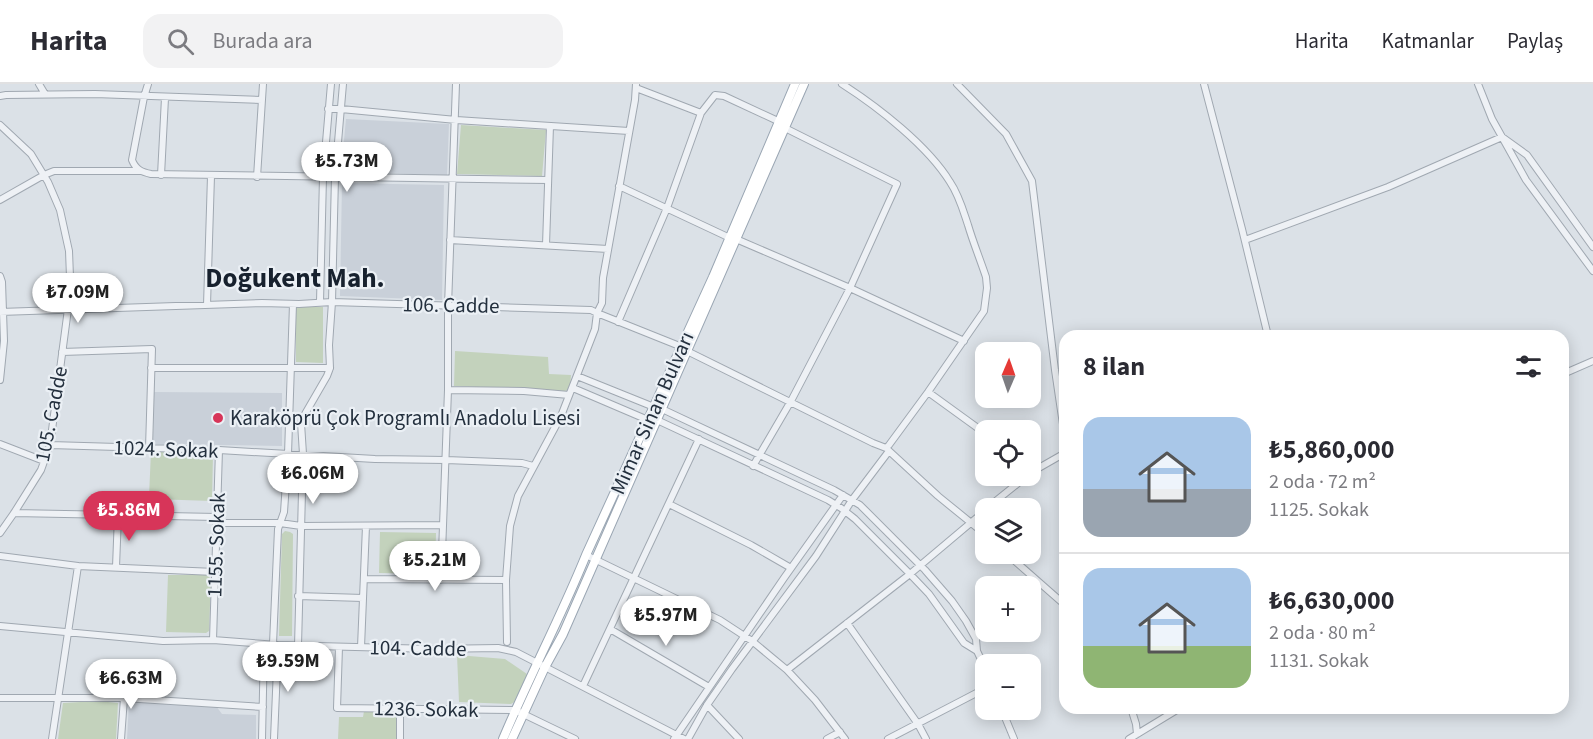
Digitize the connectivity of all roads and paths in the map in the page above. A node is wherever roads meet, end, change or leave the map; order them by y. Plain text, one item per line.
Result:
1 (39, 84) edge
2 (148, 84) edge
3 (263, 84) edge
4 (331, 84) edge
5 (343, 84) edge
6 (456, 84) edge
7 (795, 84) edge
8 (804, 84) edge
9 (842, 84) edge
10 (957, 84) edge
11 (1204, 84) edge
12 (1478, 84) edge
13 (636, 86) edge
14 (45, 94) junction
15 (0, 96) edge
16 (144, 97) junction
17 (165, 98) junction
18 (262, 100) junction
19 (328, 109) junction
20 (341, 109) junction
21 (701, 112) junction
22 (456, 120) junction
23 (0, 125) edge
24 (783, 125) junction
25 (550, 126) junction
26 (629, 132) junction
27 (1502, 137) junction
28 (138, 169) junction
29 (44, 175) junction
30 (161, 175) junction
31 (211, 176) junction
32 (257, 177) junction
33 (323, 177) junction
34 (335, 177) junction
35 (453, 180) junction
36 (548, 180) junction
37 (620, 186) junction
38 (0, 200) edge
39 (667, 208) junction
40 (733, 239) junction
41 (450, 240) junction
42 (1245, 240) junction
43 (546, 245) junction
44 (1593, 247) edge
45 (608, 249) junction
46 (1593, 271) edge
47 (0, 276) edge
48 (850, 288) junction
49 (320, 302) junction
50 (332, 302) junction
51 (293, 304) junction
52 (207, 305) junction
53 (448, 306) junction
54 (68, 309) junction
55 (1, 312) edge
56 (597, 313) junction
57 (618, 322) junction
58 (1267, 330) edge
59 (964, 341) junction
60 (685, 349) junction
61 (62, 352) junction
62 (1593, 361) edge
63 (151, 368) junction
64 (291, 368) junction
65 (330, 368) junction
66 (1569, 371) edge
67 (577, 376) junction
68 (0, 380) edge
69 (573, 388) junction
70 (448, 390) junction
71 (928, 392) junction
72 (569, 395) junction
73 (791, 401) junction
74 (1059, 401) edge
75 (658, 408) junction
76 (648, 420) junction
77 (657, 420) junction
78 (975, 426) edge
79 (699, 439) junction
80 (0, 444) edge
81 (50, 445) junction
82 (149, 448) junction
83 (888, 449) junction
84 (219, 450) junction
85 (288, 454) junction
86 (303, 454) junction
87 (761, 455) junction
88 (1059, 456) edge
89 (446, 460) junction
90 (44, 461) junction
91 (533, 465) junction
92 (753, 466) junction
93 (1041, 466) edge
94 (1013, 486) edge
95 (843, 495) junction
96 (999, 498) edge
97 (852, 500) junction
98 (669, 504) junction
99 (836, 505) junction
100 (845, 511) junction
101 (14, 513) junction
102 (118, 515) junction
103 (975, 518) edge
104 (217, 520) junction
105 (970, 522) junction
106 (280, 523) junction
107 (443, 525) junction
108 (301, 526) junction
109 (366, 526) junction
110 (975, 526) edge
111 (0, 533) edge
112 (586, 555) junction
113 (0, 556) edge
114 (596, 559) junction
115 (1018, 564) edge
116 (920, 565) junction
117 (78, 566) junction
118 (116, 567) junction
119 (790, 568) junction
120 (215, 572) junction
121 (910, 574) junction
122 (633, 578) junction
123 (364, 579) junction
124 (441, 580) junction
125 (506, 580) junction
126 (298, 596) junction
127 (363, 598) junction
128 (1059, 600) edge
129 (847, 623) junction
130 (0, 626) edge
131 (610, 629) junction
132 (68, 632) junction
133 (744, 636) junction
134 (213, 640) junction
135 (752, 641) junction
136 (507, 642) junction
137 (264, 644) junction
138 (276, 645) junction
139 (298, 646) junction
140 (339, 647) junction
141 (361, 647) junction
142 (498, 648) junction
143 (977, 651) junction
144 (516, 652) junction
145 (978, 654) edge
146 (537, 663) junction
147 (545, 667) junction
148 (787, 670) junction
149 (582, 686) junction
150 (709, 687) junction
151 (975, 694) edge
152 (57, 697) junction
153 (0, 698) edge
154 (124, 698) junction
155 (707, 705) junction
156 (262, 707) junction
157 (400, 709) junction
158 (515, 710) junction
159 (524, 714) junction
160 (1133, 714) edge
161 (1170, 714) edge
162 (1006, 720) edge
163 (918, 724) junction
164 (840, 732) junction
165 (1137, 734) junction
166 (675, 737) edge
167 (52, 739) edge
168 (121, 739) edge
169 (262, 739) edge
170 (274, 739) edge
171 (400, 739) edge
172 (503, 739) edge
173 (512, 739) edge
174 (575, 739) edge
175 (686, 739) edge
176 (739, 739) edge
177 (827, 739) edge
178 (845, 739) edge
179 (888, 739) edge
180 (926, 739) edge
181 (1014, 739) edge
182 (1129, 739) edge

1 - 14 street
2 - 16 street
3 - 18 street
4 - 19 street
5 - 20 street
6 - 22 street
7 - 24 main road, Mimar Sinan Bulvarı
8 - 24 main road, Mimar Sinan Bulvarı
9 - 59 street
10 - 74 street
11 - 42 street
12 - 27 street
13 - 21 street
13 - 26 street
14 - 15 street
14 - 16 street
16 - 17 street
16 - 28 street
17 - 18 street
17 - 30 street
18 - 32 street
19 - 20 street
19 - 33 street
20 - 22 street
20 - 34 street
21 - 24 street
21 - 39 street
22 - 25 street
22 - 35 street
23 - 29 street, 105. Cadde
24 - 40 main road, Mimar Sinan Bulvarı
24 - 48 street
25 - 26 street
25 - 36 street
26 - 37 street
27 - 42 street
27 - 44 street
27 - 46 street
28 - 29 street
28 - 30 street
29 - 38 street
29 - 54 street, 105. Cadde
30 - 31 street
31 - 32 street
31 - 52 street
32 - 33 street
33 - 34 street
33 - 49 street
34 - 35 street
34 - 50 street
35 - 36 street
35 - 41 street
36 - 43 street
37 - 39 street
37 - 45 street
39 - 40 street
39 - 57 street
40 - 48 street
40 - 60 main road, Mimar Sinan Bulvarı
41 - 43 street
41 - 53 street
42 - 58 street
43 - 45 street
45 - 56 street
47 - 55 street
48 - 59 street
48 - 73 street
49 - 50 street, 106. Cadde
49 - 51 street, 106. Cadde
50 - 53 street, 106. Cadde
50 - 65 street
51 - 52 street, 106. Cadde
51 - 64 street
52 - 54 street, 106. Cadde
53 - 56 street, 106. Cadde
53 - 70 street
54 - 55 street, 106. Cadde
54 - 61 street, 105. Cadde
55 - 68 street
56 - 57 street, 106. Cadde
56 - 67 street
57 - 60 street, 106. Cadde
59 - 71 street
60 - 73 street, 106. Cadde
60 - 75 main road, Mimar Sinan Bulvarı
61 - 63 street
61 - 81 street, 105. Cadde
62 - 66 street
63 - 64 street
63 - 82 street
64 - 65 street
64 - 85 street
65 - 86 street
67 - 69 street
67 - 75 street
69 - 72 street
69 - 76 street
70 - 72 street
70 - 89 street
71 - 78 street
71 - 83 street
72 - 91 street
73 - 83 street, 106. Cadde
73 - 87 street
75 - 76 main road, Mimar Sinan Bulvarı
75 - 77 main road, Mimar Sinan Bulvarı
75 - 87 street
76 - 112 main road, Mimar Sinan Bulvarı
77 - 79 street
77 - 114 main road, Mimar Sinan Bulvarı
79 - 92 street
79 - 98 street
80 - 90 street
81 - 82 street, 1024. Sokak
81 - 90 street, 105. Cadde
82 - 84 street, 1024. Sokak
83 - 97 street
83 - 105 street, 106. Cadde
84 - 85 street, 1024. Sokak
84 - 104 street, 1155. Sokak
85 - 86 street, 1024. Sokak
85 - 106 street
86 - 89 street, 1024. Sokak
86 - 108 street
87 - 92 street
87 - 95 street
88 - 93 street
89 - 91 street, 1024. Sokak
89 - 107 street
90 - 101 street, 105. Cadde
91 - 125 street
92 - 99 street
94 - 96 street
95 - 97 street
95 - 99 street
97 - 100 street
97 - 116 street
98 - 119 street
98 - 122 street
99 - 100 street
99 - 119 street
100 - 121 street
100 - 135 street
101 - 102 street
101 - 111 street, 105. Cadde
102 - 104 street
102 - 118 street
103 - 105 street
104 - 106 street
104 - 120 street, 1155. Sokak
105 - 110 street, 106. Cadde
105 - 116 street
106 - 108 street
106 - 138 street
107 - 109 street
107 - 124 street
108 - 109 street
108 - 126 street
109 - 123 street
112 - 114 street
112 - 146 main road, Mimar Sinan Bulvarı
113 - 117 street
114 - 122 street
114 - 147 main road, Mimar Sinan Bulvarı
115 - 128 street
116 - 121 street
116 - 143 street
117 - 118 street
117 - 132 street
118 - 120 street
119 - 133 street
120 - 134 street, 1155. Sokak
121 - 129 street
121 - 143 street
122 - 131 street
122 - 133 street
123 - 124 street
123 - 127 street
124 - 125 street
125 - 136 street
126 - 127 street
126 - 139 street
127 - 141 street
129 - 148 street
129 - 163 street
130 - 132 street, 104. Cadde
131 - 149 street
131 - 150 street
132 - 134 street, 104. Cadde
132 - 152 street
133 - 135 street
133 - 150 street
134 - 137 street, 104. Cadde
135 - 148 street
135 - 155 street
136 - 142 street
136 - 144 street
137 - 138 street, 104. Cadde
137 - 156 street
138 - 139 street, 104. Cadde
138 - 170 street
139 - 140 street, 104. Cadde
140 - 141 street, 104. Cadde
140 - 157 street, 1236. Sokak
141 - 142 street, 104. Cadde
142 - 144 street, 104. Cadde
143 - 145 street
144 - 146 street, 104. Cadde
146 - 147 street, 104. Cadde
146 - 158 main road, Mimar Sinan Bulvarı
147 - 149 street, 104. Cadde
147 - 159 main road, Mimar Sinan Bulvarı
148 - 164 street
149 - 166 street, 104. Cadde
150 - 166 street
151 - 163 street
152 - 153 street
152 - 154 street
152 - 167 street
154 - 156 street
154 - 168 street
155 - 175 street
155 - 176 street
156 - 169 street
157 - 158 street, 1236. Sokak
157 - 171 street
158 - 159 street
158 - 172 main road, Mimar Sinan Bulvarı
159 - 173 main road, Mimar Sinan Bulvarı
159 - 174 street
160 - 165 street
161 - 165 street
162 - 181 street
163 - 179 street
163 - 180 street
164 - 177 street
164 - 178 street
165 - 182 street
166 - 175 street, 104. Cadde

